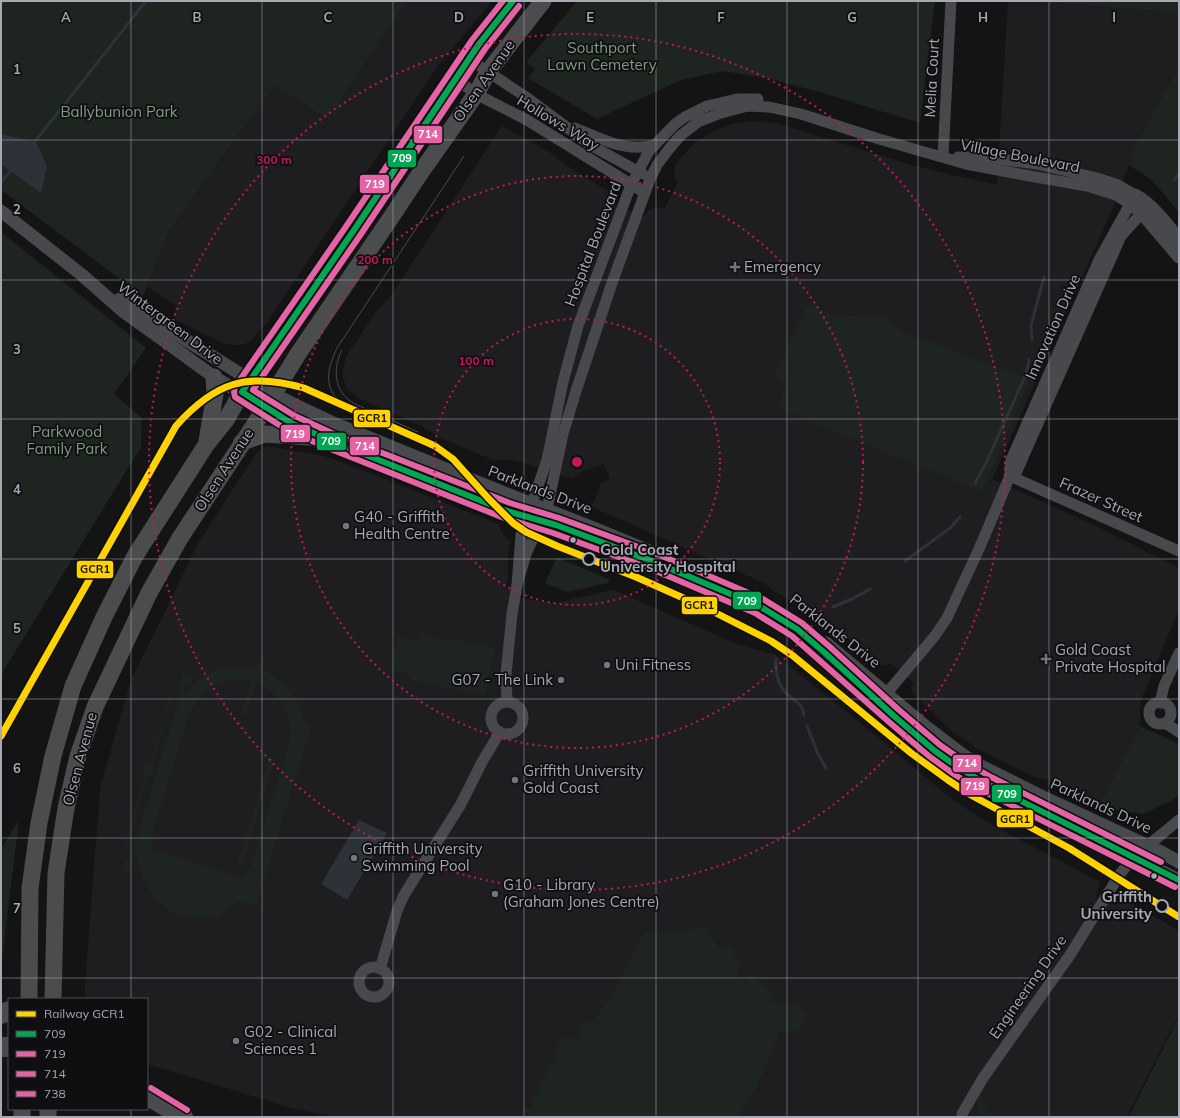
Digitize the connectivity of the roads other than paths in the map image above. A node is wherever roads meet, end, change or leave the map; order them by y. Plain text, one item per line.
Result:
1 (513, 1) edge
2 (543, 1) edge
3 (951, 1) edge
4 (469, 59) junction
5 (488, 72) junction
6 (456, 79) junction
7 (476, 94) junction
8 (801, 114) junction
9 (562, 123) junction
10 (655, 144) junction
11 (943, 156) junction
12 (638, 171) junction
13 (650, 179) junction
14 (631, 185) junction
15 (645, 192) junction
16 (1138, 203) junction
17 (1, 211) edge
18 (1179, 239) edge
19 (1179, 257) edge
20 (82, 276) junction
21 (582, 315) junction
22 (599, 321) junction
23 (578, 326) junction
24 (595, 333) junction
25 (214, 376) junction
26 (246, 387) junction
27 (270, 400) junction
28 (331, 441) junction
29 (242, 442) junction
30 (206, 445) junction
31 (1010, 476) junction
32 (532, 504) junction
33 (544, 515) junction
34 (528, 517) junction
35 (1179, 551) edge
36 (517, 585) junction
37 (1179, 653) edge
38 (883, 698) junction
39 (507, 701) junction
40 (1160, 703) junction
41 (1165, 723) junction
42 (500, 732) junction
43 (1179, 732) edge
44 (1179, 820) edge
45 (1147, 846) junction
46 (1134, 857) junction
47 (1179, 862) edge
48 (1179, 880) edge
49 (380, 969) dead end
50 (29, 998) edge
51 (53, 998) edge
52 (148, 1096) edge
53 (962, 1114) dead end
54 (183, 1117) edge

1 - 4 main road, Olsen Avenue
2 - 5 main road, Olsen Avenue
3 - 11 street, Melia Court
4 - 5 street, Hollows Way
4 - 6 main road, Olsen Avenue
5 - 7 main road, Olsen Avenue
5 - 9 street, Hollows Way
6 - 7 street, Hollows Way
6 - 26 main road, Olsen Avenue
7 - 14 street, Hollows Way
7 - 27 main road, Olsen Avenue
8 - 10 street, Hospital Boulevard
8 - 11 street, Hospital Boulevard
8 - 13 street, Hospital Boulevard
9 - 10 street
9 - 12 street, Hollows Way
10 - 12 street, Hospital Boulevard
11 - 16 street, Village Boulevard
12 - 13 street, Hollows Way
12 - 14 street, Hospital Boulevard
13 - 15 street, Hospital Boulevard
14 - 15 street, Hollows Way
14 - 21 street, Hospital Boulevard
15 - 22 street, Hospital Boulevard
16 - 18 street, Village Boulevard
16 - 19 street, Village Boulevard
16 - 31 street, Innovation Drive
17 - 20 street, Wintergreen Drive
20 - 25 street, Wintergreen Drive
20 - 26 street, Wintergreen Drive
21 - 22 street
21 - 23 street, Hospital Boulevard
22 - 24 street, Hospital Boulevard
23 - 24 street
23 - 32 street, Hospital Boulevard
24 - 33 street, Hospital Boulevard
25 - 26 street, Wintergreen Drive
25 - 30 main road
26 - 27 street, Parklands Drive
26 - 30 main road, Olsen Avenue
27 - 28 street, Parklands Drive
27 - 29 main road, Olsen Avenue
27 - 32 street, Parklands Drive
28 - 29 main road
28 - 34 street, Parklands Drive
29 - 51 main road, Olsen Avenue
30 - 50 main road, Olsen Avenue
31 - 35 street, Frazer Street
31 - 38 street, Innovation Drive
32 - 33 street, Parklands Drive
32 - 34 street, Hospital Boulevard
33 - 34 street, Parklands Drive
33 - 36 street, Hospital Boulevard
33 - 38 street, Parklands Drive
34 - 36 street, Hospital Boulevard
36 - 39 street
37 - 40 street
38 - 45 street, Parklands Drive
38 - 46 street, Parklands Drive
39 - 42 street
39 - 42 street
40 - 41 street
40 - 41 street
41 - 43 street
42 - 49 street
44 - 45 street, Engineering Drive
45 - 46 street, Engineering Drive
45 - 47 street, Parklands Drive
46 - 48 street, Parklands Drive
46 - 53 street, Engineering Drive
52 - 54 highway

